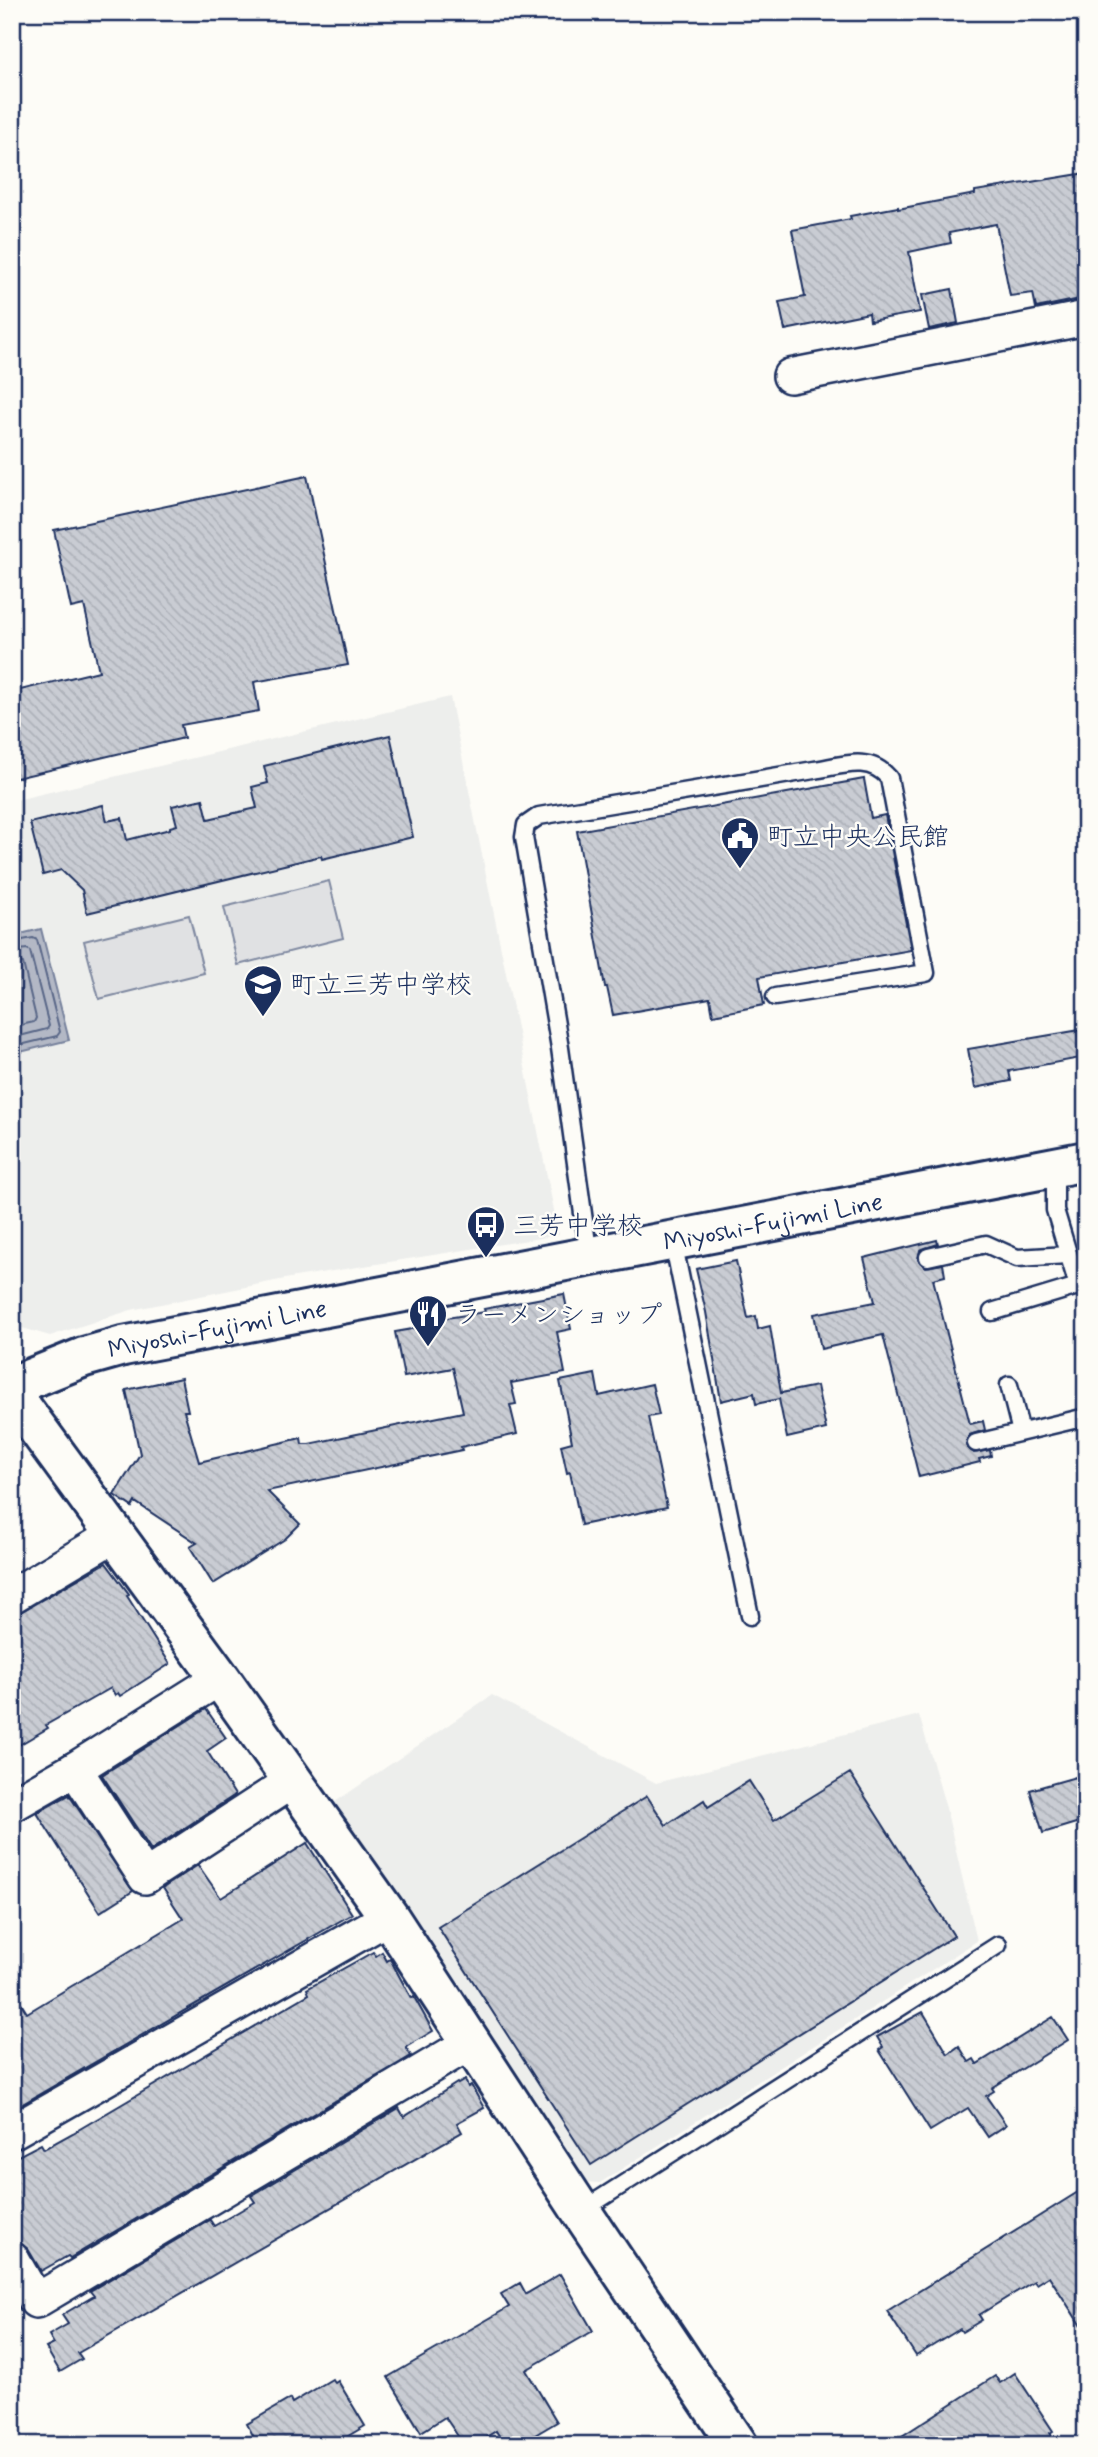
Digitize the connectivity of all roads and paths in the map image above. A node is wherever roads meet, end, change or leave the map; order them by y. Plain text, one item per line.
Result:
1 (1086, 318) edge
2 (790, 376) dead end
3 (775, 997) dead end
4 (1070, 1164) edge
5 (673, 1241) junction
6 (1068, 1255) junction
7 (589, 1257) junction
8 (928, 1257) dead end
9 (1083, 1287) edge
10 (992, 1312) dead end
11 (1009, 1385) dead end
12 (12, 1386) edge
13 (12, 1394) edge
14 (1086, 1417) edge
15 (1021, 1432) junction
16 (976, 1443) dead end
17 (116, 1534) junction
18 (12, 1596) edge
19 (750, 1616) dead end
20 (220, 1678) junction
21 (75, 1769) junction
22 (294, 1780) junction
23 (12, 1805) edge
24 (389, 1917) junction
25 (998, 1945) dead end
26 (470, 2043) junction
27 (12, 2132) edge
28 (581, 2211) junction
29 (12, 2259) edge
30 (738, 2445) edge

1 - 2 street
3 - 7 lane
4 - 5 street, Miyoshi-Fujimi Line
4 - 6 lane
5 - 7 street, Miyoshi-Fujimi Line
5 - 19 lane
6 - 8 lane
6 - 9 lane
7 - 12 street, Miyoshi-Fujimi Line
9 - 10 lane
11 - 15 lane
13 - 17 street
14 - 15 lane
15 - 16 lane
17 - 18 street
17 - 20 street
20 - 21 street
20 - 22 street
21 - 22 street
21 - 23 street
22 - 24 street
24 - 26 street
24 - 27 street
25 - 28 lane
26 - 28 street
26 - 29 street
28 - 30 street

